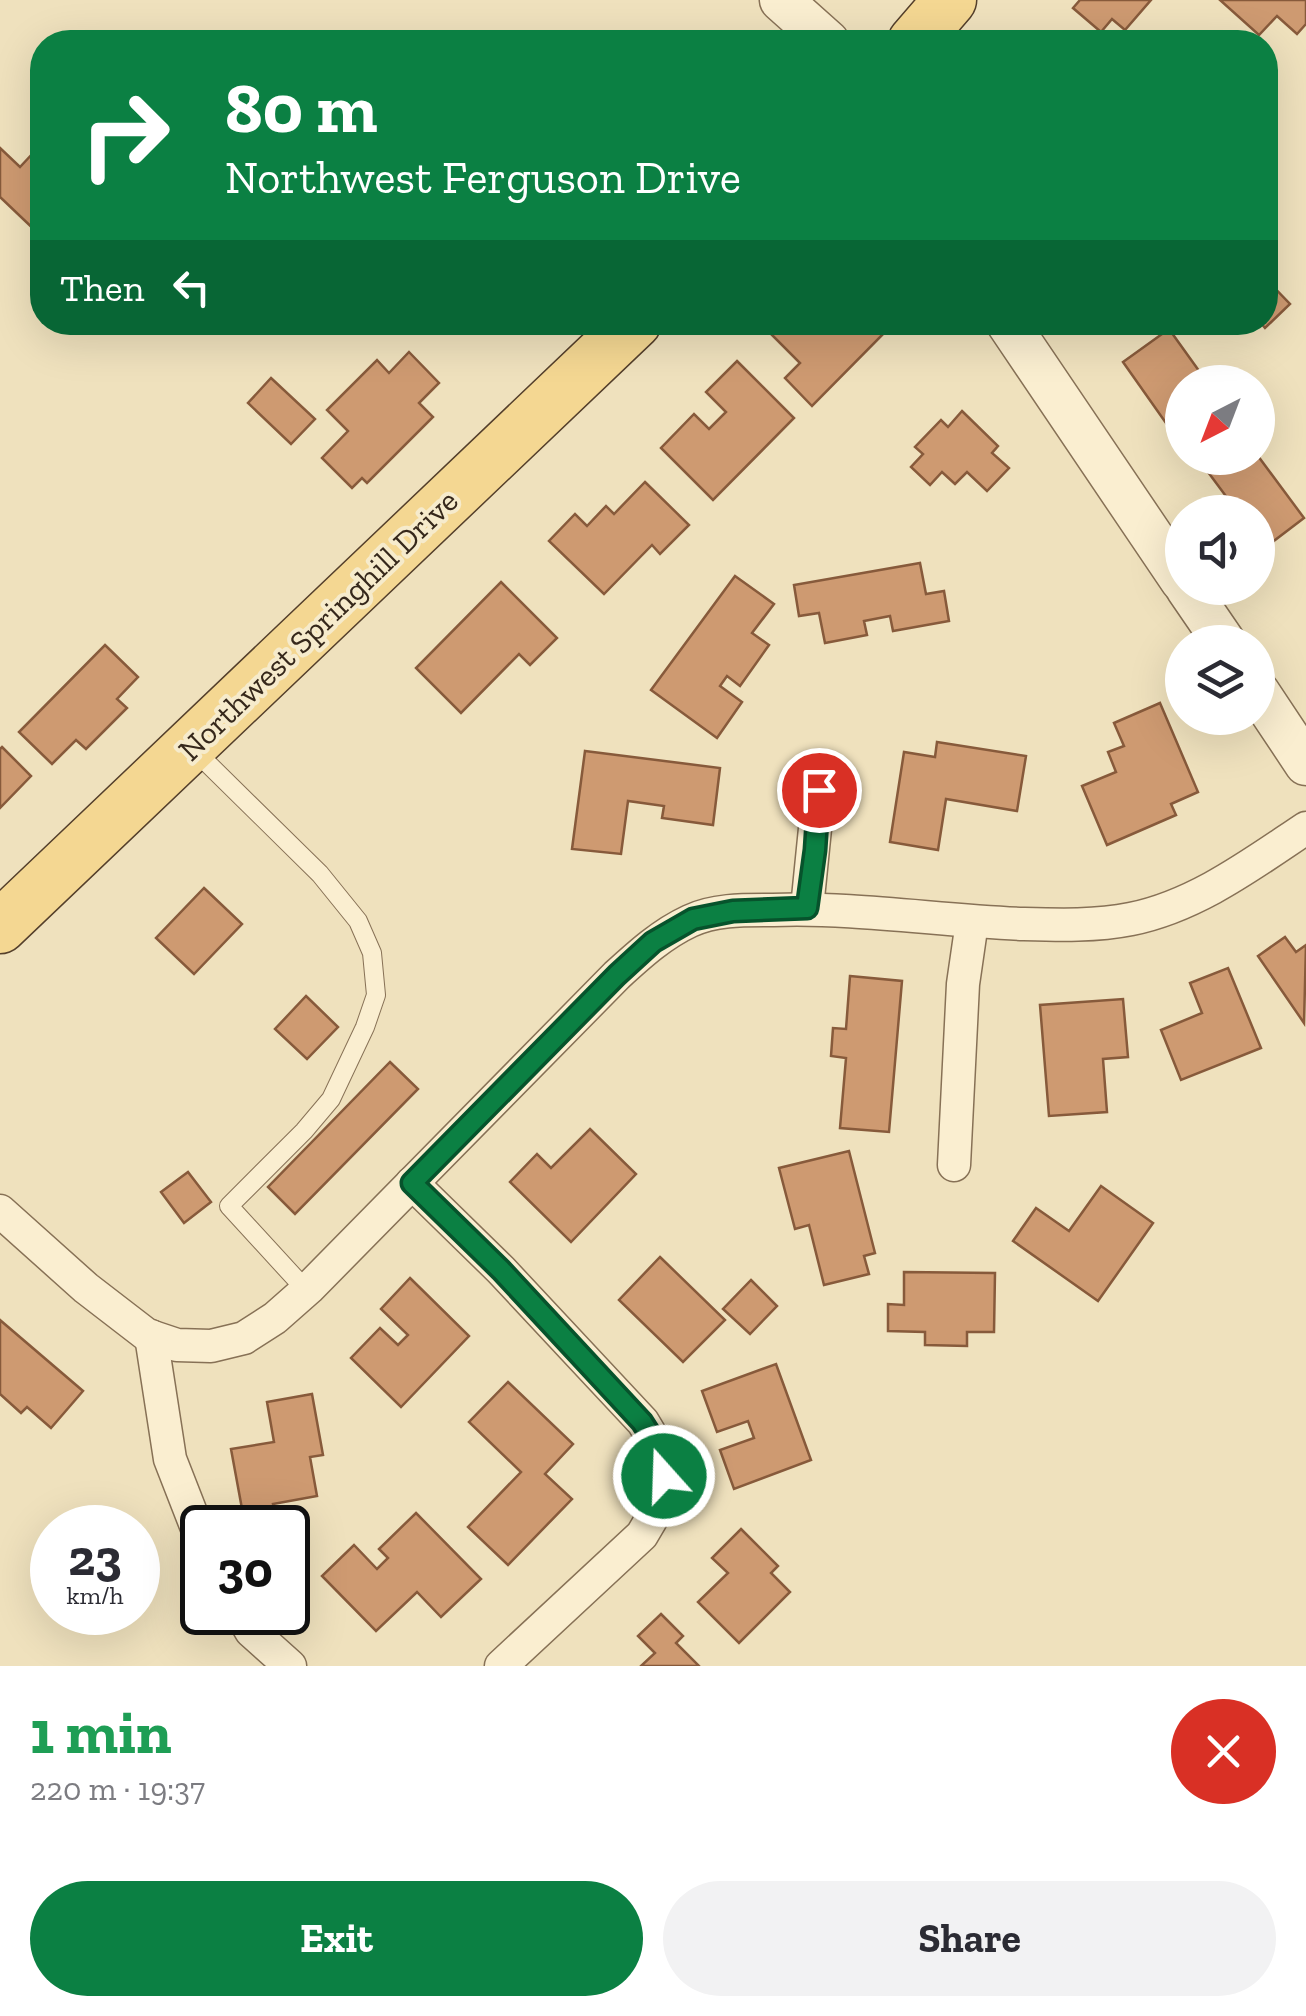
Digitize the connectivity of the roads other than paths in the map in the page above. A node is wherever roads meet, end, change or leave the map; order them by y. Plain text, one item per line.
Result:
1 (781, 0) edge
2 (950, 0) edge
3 (815, 30) edge
4 (924, 30) edge
5 (621, 335) edge
6 (1016, 335) edge
7 (1165, 556) edge
8 (1275, 718) edge
9 (190, 746) junction
10 (1306, 764) edge
11 (819, 790) dead end
12 (1306, 828) edge
13 (807, 908) junction
14 (972, 922) junction
15 (0, 927) edge
16 (954, 1165) dead end
17 (412, 1183) junction
18 (0, 1211) edge
19 (306, 1290) junction
20 (151, 1336) junction
21 (188, 1505) edge
22 (255, 1635) edge
23 (290, 1666) edge
24 (501, 1666) edge

1 - 3 street
2 - 4 main road
5 - 9 main road, Northwest Springhill Drive
6 - 7 street
8 - 10 street
9 - 15 main road, Northwest Springhill Drive
9 - 19 lane
11 - 13 street
12 - 14 street
13 - 14 street
13 - 17 street
14 - 16 street
17 - 19 street
17 - 24 street
18 - 20 street
19 - 20 street
20 - 21 street
22 - 23 street

